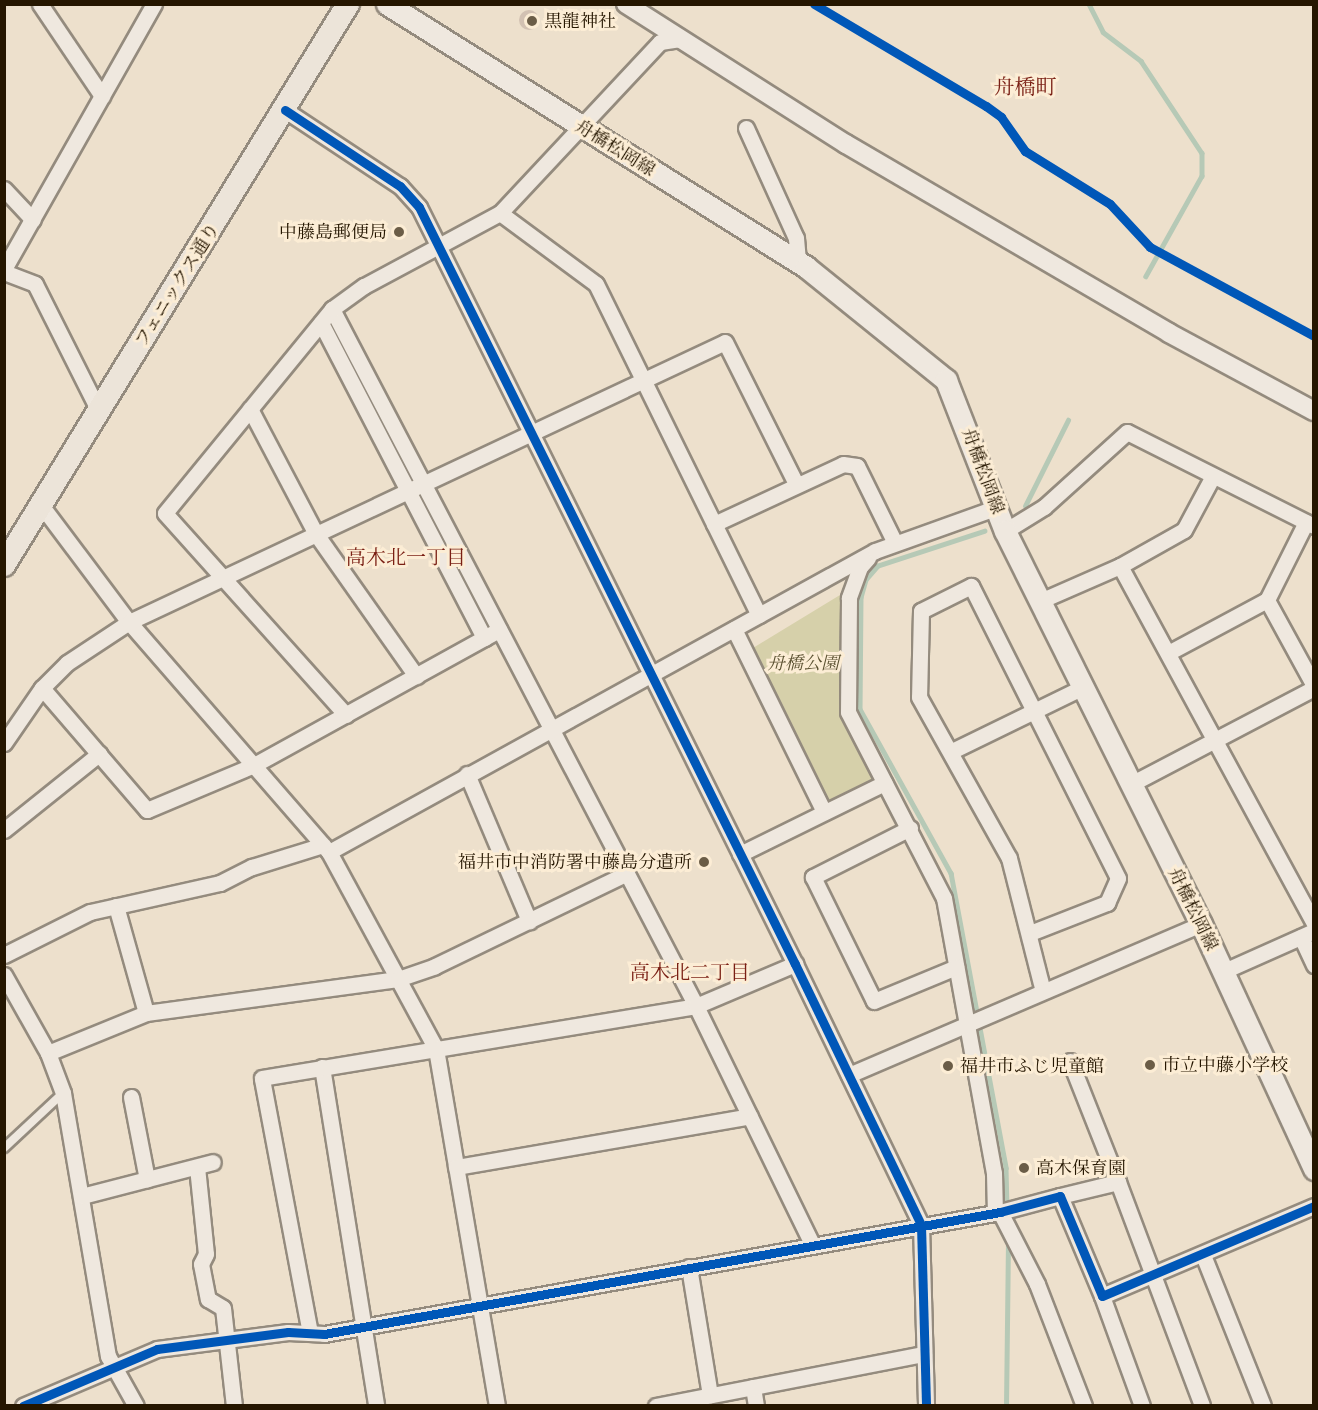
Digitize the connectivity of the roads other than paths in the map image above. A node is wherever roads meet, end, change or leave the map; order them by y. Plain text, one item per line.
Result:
1 (40, 4) edge
2 (154, 4) edge
3 (348, 4) edge
4 (387, 4) edge
5 (626, 4) edge
6 (682, 39) junction
7 (102, 96) junction
8 (285, 110) junction
9 (579, 126) junction
10 (746, 128) dead end
11 (4, 189) edge
12 (500, 213) junction
13 (33, 220) junction
14 (437, 247) junction
15 (798, 262) junction
16 (4, 271) edge
17 (332, 309) junction
18 (321, 323) junction
19 (644, 381) junction
20 (250, 409) junction
21 (99, 411) junction
22 (1314, 411) edge
23 (530, 435) junction
24 (1213, 476) junction
25 (423, 483) junction
26 (796, 484) junction
27 (407, 490) junction
28 (41, 505) junction
29 (995, 508) junction
30 (714, 524) junction
31 (1310, 524) edge
32 (1005, 531) junction
33 (316, 534) junction
34 (895, 543) junction
35 (874, 551) junction
36 (4, 565) edge
37 (1120, 566) junction
38 (222, 579) junction
39 (1266, 600) junction
40 (1040, 601) junction
41 (759, 615) junction
42 (129, 622) junction
43 (734, 629) junction
44 (499, 630) junction
45 (484, 638) junction
46 (1168, 653) junction
47 (650, 675) junction
48 (416, 676) junction
49 (1083, 687) junction
50 (1314, 687) edge
51 (42, 688) junction
52 (1034, 712) junction
53 (346, 715) junction
54 (550, 728) junction
55 (1217, 741) junction
56 (4, 743) edge
57 (952, 751) junction
58 (99, 754) junction
59 (254, 765) junction
60 (467, 774) junction
61 (884, 783) junction
62 (1131, 784) junction
63 (824, 812) junction
64 (910, 828) junction
65 (4, 830) edge
66 (326, 848) junction
67 (740, 854) junction
68 (627, 873) junction
69 (116, 906) junction
70 (530, 921) junction
71 (1201, 924) junction
72 (1314, 924) edge
73 (1030, 933) junction
74 (1307, 934) edge
75 (4, 955) edge
76 (795, 964) junction
77 (1314, 965) edge
78 (956, 967) junction
79 (1224, 971) junction
80 (4, 975) edge
81 (398, 979) junction
82 (1043, 991) junction
83 (696, 1005) junction
84 (146, 1013) junction
85 (966, 1023) junction
86 (436, 1049) junction
87 (48, 1053) junction
88 (1070, 1061) dead end
89 (322, 1067) junction
90 (849, 1075) junction
91 (63, 1094) junction
92 (131, 1097) dead end
93 (750, 1116) junction
94 (4, 1148) edge
95 (213, 1162) dead end
96 (197, 1167) junction
97 (456, 1167) junction
98 (1314, 1169) edge
99 (147, 1179) junction
100 (1118, 1182) junction
101 (82, 1196) junction
102 (1060, 1196) junction
103 (1314, 1206) edge
104 (997, 1212) junction
105 (921, 1225) junction
106 (812, 1244) junction
107 (1203, 1255) junction
108 (689, 1267) junction
109 (1153, 1276) junction
110 (1102, 1296) junction
111 (480, 1305) junction
112 (366, 1324) junction
113 (310, 1333) junction
114 (227, 1341) junction
115 (924, 1354) junction
116 (112, 1366) junction
117 (753, 1387) junction
118 (710, 1395) junction
119 (23, 1406) edge
120 (136, 1406) edge
121 (234, 1406) edge
122 (376, 1406) edge
123 (497, 1406) edge
124 (656, 1406) edge
125 (756, 1406) edge
126 (926, 1406) edge
127 (1084, 1406) edge
128 (1142, 1406) edge
129 (1202, 1406) edge
130 (1263, 1406) edge

1 - 7 street
2 - 7 street
3 - 8 main road, フェニックス通り
4 - 9 main road, 舟橋松岡線
5 - 6 street
6 - 9 street
6 - 22 street
7 - 13 street
8 - 14 street
8 - 21 main road, フェニックス通り
9 - 12 street
9 - 15 main road, 舟橋松岡線
10 - 15 street
11 - 13 street
12 - 14 street
12 - 19 street
13 - 16 street
14 - 17 street
14 - 23 street
15 - 29 main road, 舟橋松岡線
16 - 21 street
17 - 18 street
17 - 25 street
18 - 20 street
18 - 27 street
19 - 23 street
19 - 26 street
19 - 30 street
20 - 33 street
20 - 38 street
21 - 28 main road, フェニックス通り
23 - 25 street
23 - 47 street
24 - 31 street
24 - 32 street
24 - 37 street
25 - 27 street
25 - 44 street
26 - 30 street
26 - 34 street
27 - 33 street
27 - 45 street
28 - 36 main road, フェニックス通り
28 - 42 street
29 - 32 main road, 舟橋松岡線
29 - 34 street
30 - 41 street
31 - 39 street
32 - 40 main road, 舟橋松岡線
33 - 38 street
33 - 48 street
34 - 35 street
35 - 41 street
35 - 61 street
37 - 40 street
37 - 46 street
38 - 42 street
38 - 53 street
39 - 46 street
39 - 50 street
40 - 49 main road, 舟橋松岡線
41 - 43 street
42 - 51 street
42 - 59 street
43 - 47 street
43 - 63 street
44 - 45 street
44 - 54 street
45 - 48 street
46 - 55 street
47 - 54 street
47 - 67 street
48 - 53 street
49 - 52 street
49 - 62 main road, 舟橋松岡線
50 - 55 street
51 - 56 street
51 - 58 street
52 - 57 street
52 - 57 street
52 - 73 street
53 - 59 street
54 - 60 street
54 - 68 street
55 - 62 street
55 - 72 street
57 - 73 street
58 - 59 street
58 - 65 street
59 - 66 street
60 - 66 street
60 - 70 street
61 - 63 street
61 - 64 street
62 - 71 main road, 舟橋松岡線
63 - 67 street
64 - 78 street
64 - 78 street
66 - 69 street
66 - 81 street
67 - 76 street
68 - 70 street
68 - 83 street
69 - 75 street
69 - 84 street
70 - 81 street
71 - 79 main road, 舟橋松岡線
71 - 82 street
73 - 82 street
74 - 77 street
74 - 79 street
76 - 83 street
76 - 90 street
78 - 85 street
79 - 98 main road, 舟橋松岡線
80 - 87 street
81 - 84 street
81 - 86 street
82 - 85 street
83 - 86 street
83 - 93 street
84 - 87 street
85 - 90 street
85 - 104 street
86 - 89 street
86 - 97 street
87 - 91 street
88 - 100 street
89 - 112 street
89 - 113 street
90 - 105 street
91 - 94 lane
91 - 101 street
92 - 99 street
93 - 97 street
93 - 106 street
95 - 96 street
96 - 99 street
96 - 114 street
97 - 111 street
99 - 101 street
100 - 102 street
100 - 109 street
101 - 116 street
102 - 104 street
102 - 110 street
103 - 107 street
104 - 105 street
104 - 127 street
105 - 106 street
105 - 115 street
106 - 108 street
107 - 109 street
107 - 130 street
108 - 111 street
108 - 118 street
109 - 110 street
109 - 129 street
110 - 128 street
111 - 112 street
111 - 123 street
112 - 113 street
112 - 122 street
113 - 114 street
114 - 116 street
114 - 121 street
115 - 117 street
115 - 126 street
116 - 119 street
116 - 120 street
117 - 118 street
117 - 125 street
118 - 124 street

